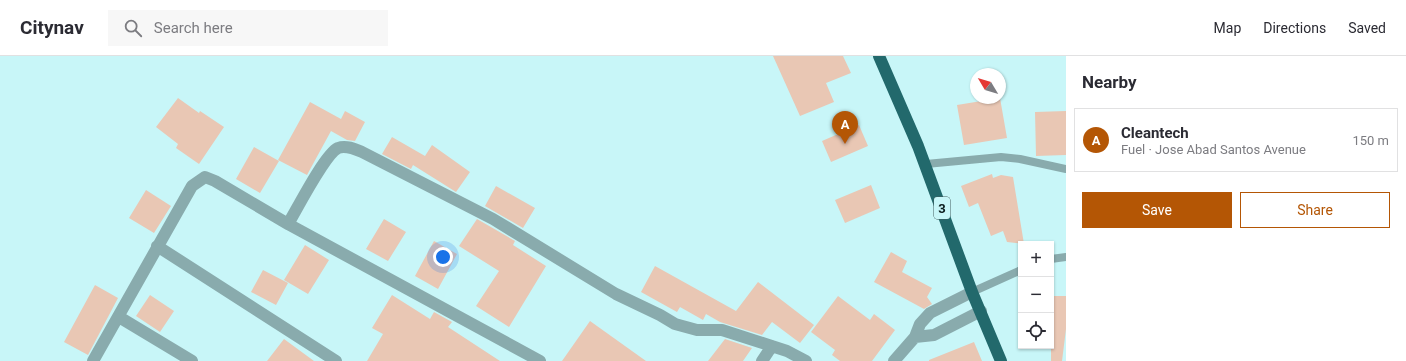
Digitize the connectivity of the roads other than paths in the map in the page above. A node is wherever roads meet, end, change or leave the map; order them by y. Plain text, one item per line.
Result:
1 (879, 56) edge
2 (926, 164) junction
3 (1066, 169) edge
4 (288, 224) junction
5 (157, 246) junction
6 (1066, 256) edge
7 (1054, 258) edge
8 (1018, 271) edge
9 (972, 292) junction
10 (981, 312) junction
11 (119, 317) junction
12 (915, 337) junction
13 (772, 346) junction
14 (93, 361) edge
15 (192, 361) edge
16 (336, 361) edge
17 (540, 361) edge
18 (762, 361) edge
19 (806, 361) edge
20 (894, 361) edge
21 (1001, 361) edge

1 - 2 highway, 3
2 - 3 lane
2 - 9 highway, 3
4 - 5 street
4 - 13 street
4 - 17 street
5 - 11 street
5 - 16 street
6 - 7 lane
8 - 9 lane
9 - 10 highway, 3
9 - 12 street
10 - 12 street
10 - 21 highway, 3
11 - 14 street
11 - 15 street
12 - 20 street
13 - 18 street
13 - 19 street

